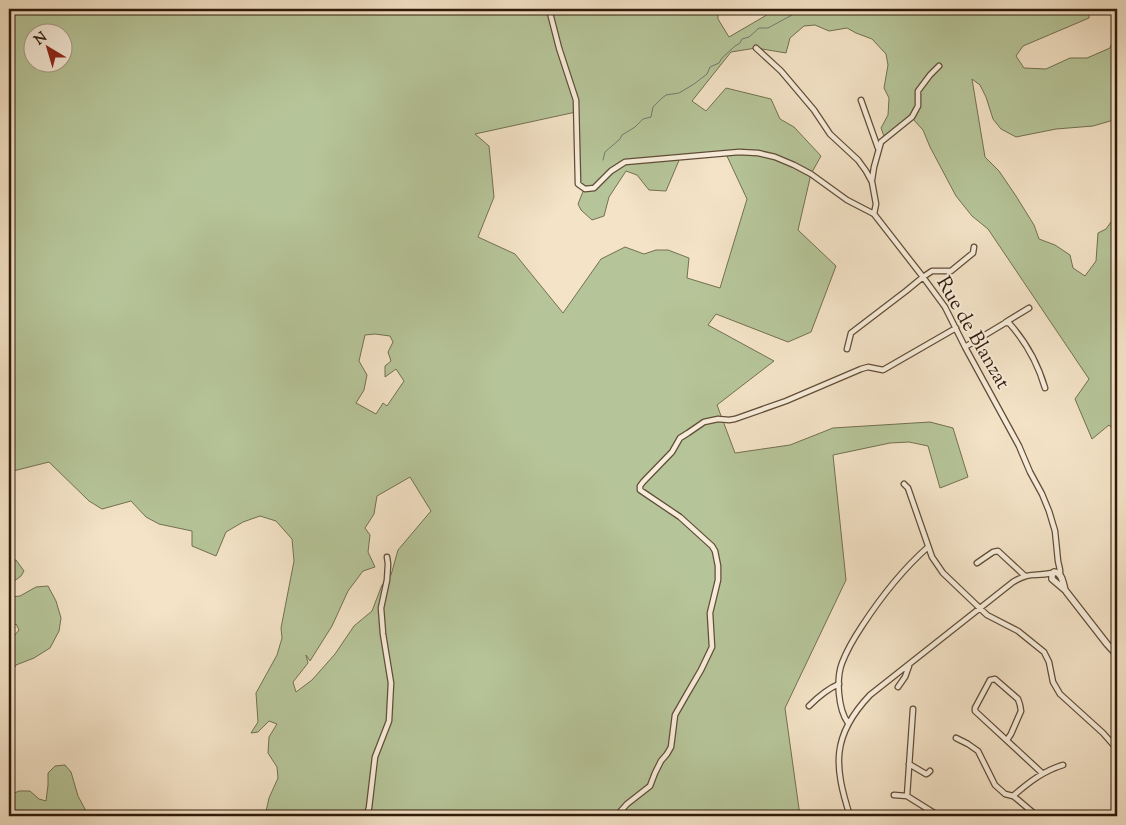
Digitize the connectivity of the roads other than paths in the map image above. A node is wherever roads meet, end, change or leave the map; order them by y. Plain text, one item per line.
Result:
1 (549, 9) edge
2 (756, 48) dead end
3 (939, 66) dead end
4 (861, 100) dead end
5 (879, 149) junction
6 (872, 182) junction
7 (874, 214) junction
8 (974, 247) dead end
9 (923, 276) junction
10 (1029, 308) dead end
11 (1005, 323) junction
12 (956, 328) junction
13 (965, 347) junction
14 (847, 349) dead end
15 (1045, 388) dead end
16 (904, 484) dead end
17 (928, 547) junction
18 (386, 557) dead end
19 (977, 563) dead end
20 (1025, 576) junction
21 (1056, 576) junction
22 (980, 609) junction
23 (1117, 655) edge
24 (908, 666) junction
25 (839, 684) junction
26 (898, 687) dead end
27 (810, 706) dead end
28 (913, 709) dead end
29 (848, 723) junction
30 (956, 738) dead end
31 (1007, 740) junction
32 (1117, 749) edge
33 (909, 764) junction
34 (1063, 765) dead end
35 (930, 771) dead end
36 (1042, 773) junction
37 (894, 795) dead end
38 (907, 796) junction
39 (1013, 796) junction
40 (619, 813) dead end
41 (366, 816) edge
42 (850, 816) edge
43 (939, 816) edge
44 (1037, 816) edge

1 - 7 street, Rue de Blanzat
2 - 6 street
3 - 5 street
4 - 5 street
5 - 6 street
6 - 7 street
7 - 9 street, Rue de Blanzat
8 - 9 street
9 - 12 street, Rue de Blanzat
9 - 14 street
10 - 11 street
11 - 13 street
11 - 15 street
12 - 13 street, Rue de Blanzat
12 - 40 street
13 - 21 street, Rue de Blanzat
16 - 17 street
17 - 22 street
17 - 25 street
18 - 41 street
19 - 20 street
20 - 21 street
20 - 22 street
21 - 23 street, Rue de Blanzat
22 - 24 street
22 - 32 street
24 - 26 street
24 - 29 street
25 - 27 street
25 - 29 street
28 - 33 street
29 - 42 street
30 - 39 street
31 - 31 street
31 - 36 street
33 - 35 street
33 - 38 street
34 - 36 street
36 - 39 street
37 - 38 street
38 - 43 street
39 - 44 street

